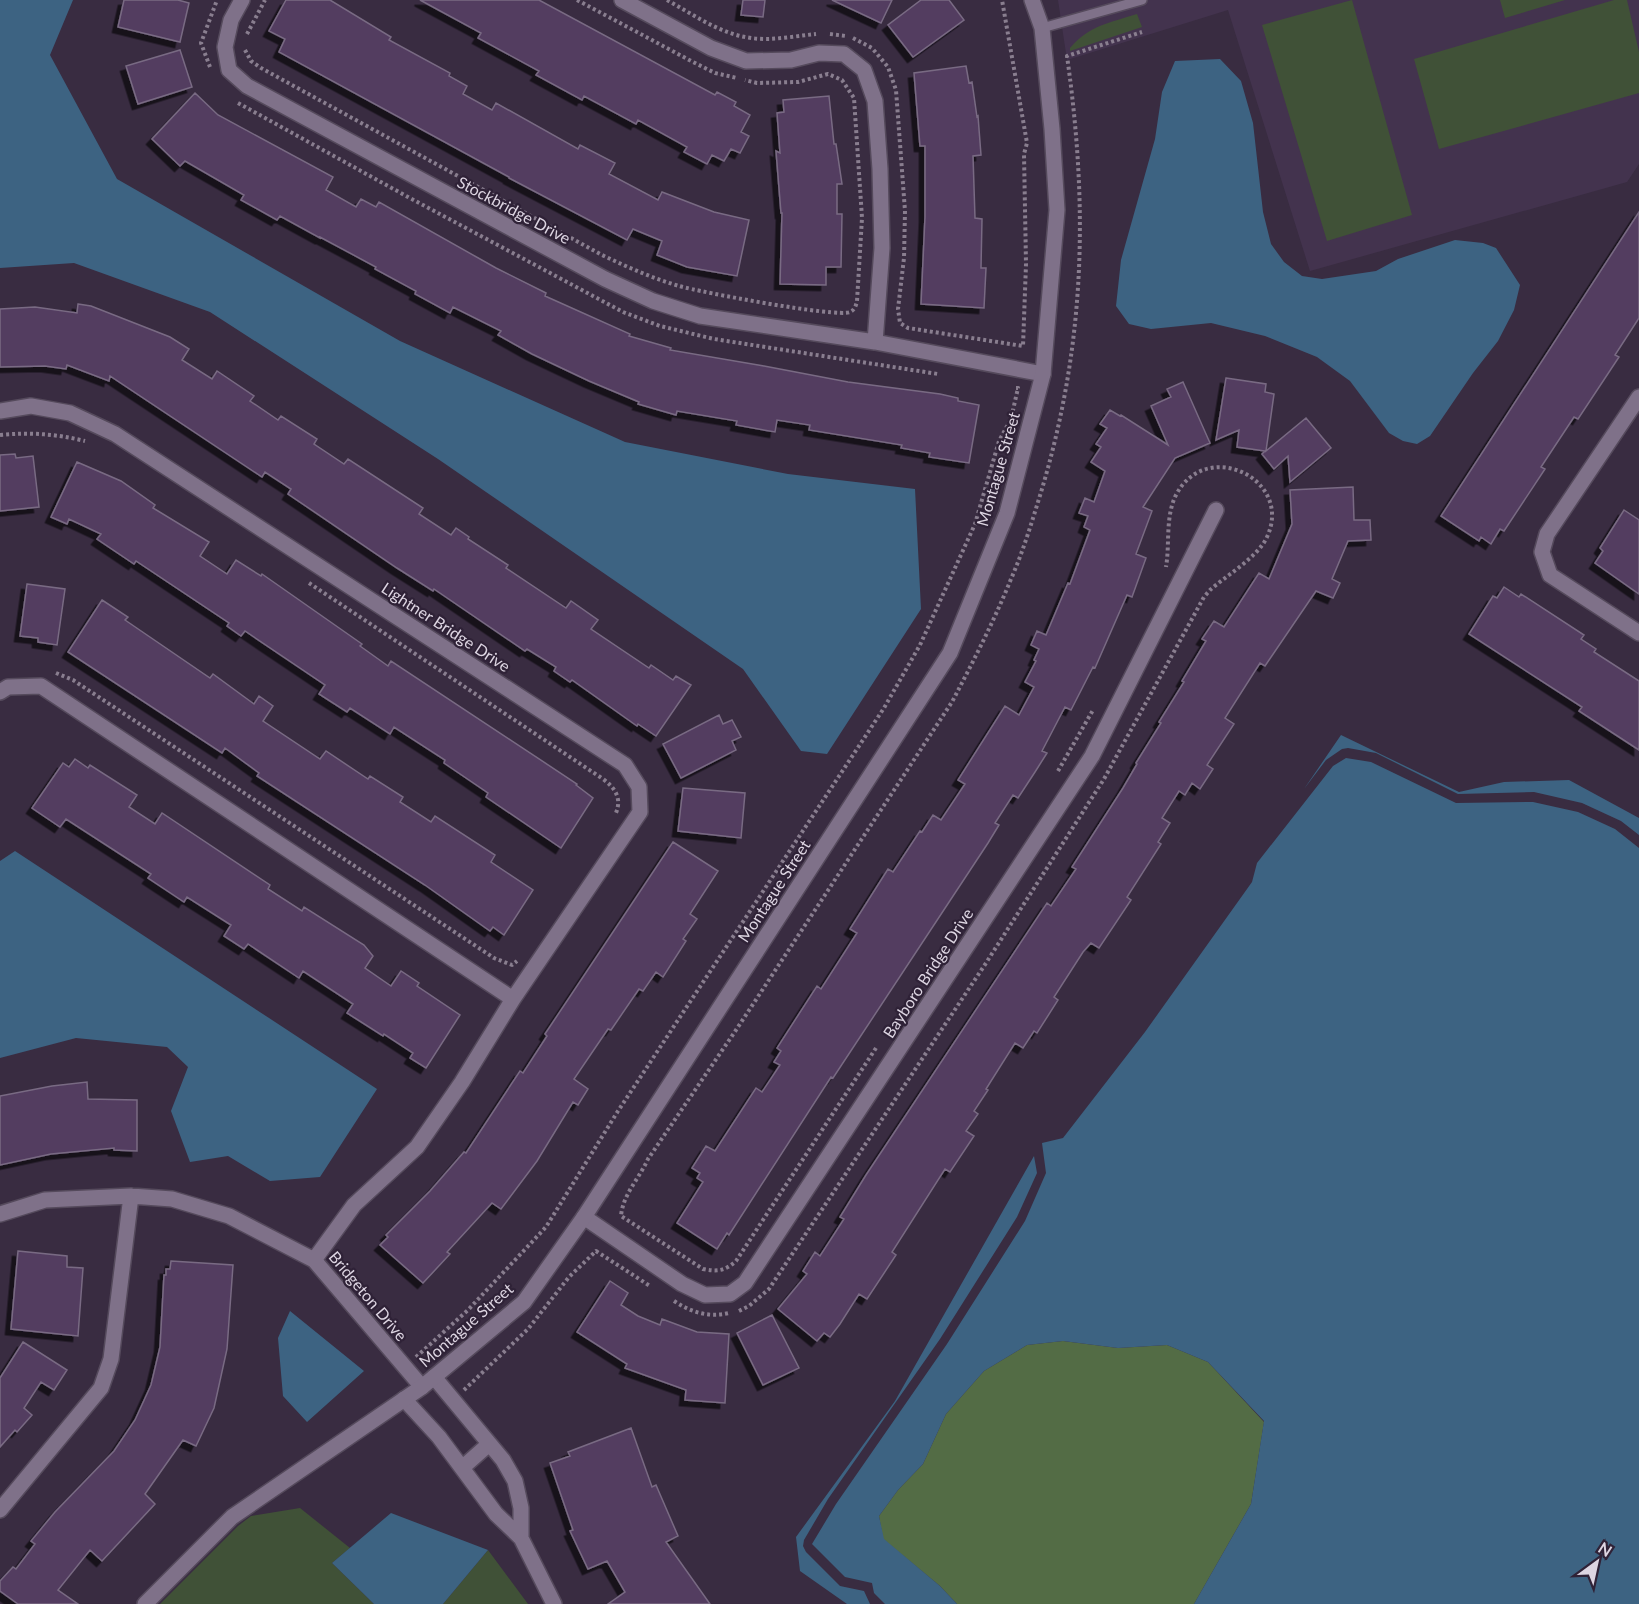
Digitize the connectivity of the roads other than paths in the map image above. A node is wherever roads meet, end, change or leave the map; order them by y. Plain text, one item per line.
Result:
1 (242, 0) edge
2 (622, 0) edge
3 (1032, 0) edge
4 (1142, 0) edge
5 (1042, 28) junction
6 (875, 342) junction
7 (1043, 374) junction
8 (1639, 397) edge
9 (0, 411) edge
10 (1216, 510) dead end
11 (1639, 633) edge
12 (0, 692) edge
13 (513, 999) junction
14 (131, 1196) junction
15 (0, 1214) edge
16 (584, 1217) junction
17 (314, 1260) junction
18 (428, 1382) junction
19 (404, 1399) junction
20 (489, 1444) junction
21 (462, 1468) junction
22 (0, 1510) edge
23 (522, 1538) junction
24 (145, 1604) edge
25 (554, 1604) edge

1 - 6 street, Stockbridge Drive
2 - 6 street
3 - 5 street, Montague Street
4 - 5 lane
5 - 7 street, Montague Street
6 - 7 street, Stockbridge Drive
7 - 16 street, Montague Street
8 - 11 street
9 - 13 street, Lightner Bridge Drive
10 - 16 street, Bayboro Bridge Drive
12 - 13 street
13 - 17 street, Lightner Bridge Drive
14 - 15 street, Bridgeton Drive
14 - 17 street, Bridgeton Drive
14 - 22 street
16 - 18 street, Montague Street
17 - 18 street, Bridgeton Drive
18 - 19 street, Montague Street
18 - 20 street, Bridgeton Drive
19 - 21 street, Bridgeton Drive
19 - 24 street, Montague Street
20 - 21 street
20 - 23 street, Bridgeton Drive
21 - 23 street, Bridgeton Drive
23 - 25 street, Bridgeton Drive

